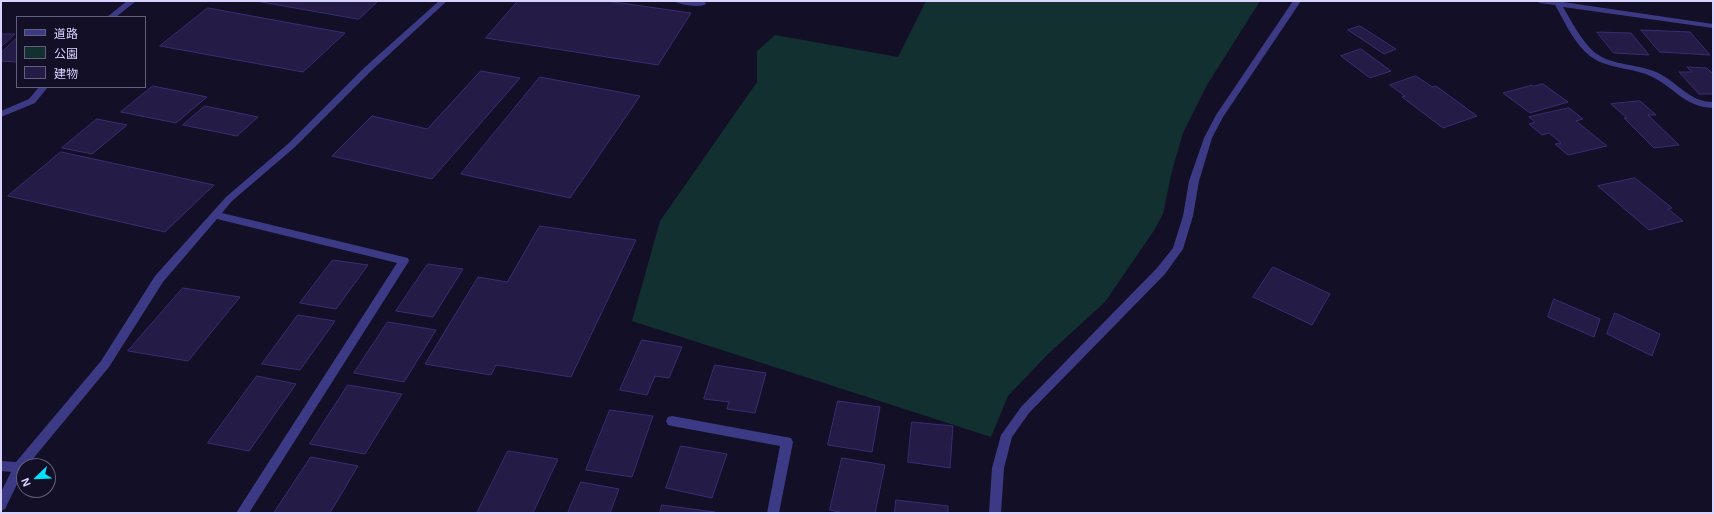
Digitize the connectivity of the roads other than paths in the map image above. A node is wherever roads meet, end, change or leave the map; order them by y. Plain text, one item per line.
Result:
1 (132, 1) edge
2 (443, 1) edge
3 (678, 1) edge
4 (1297, 1) edge
5 (1540, 1) edge
6 (702, 4) dead end
7 (1558, 4) junction
8 (112, 16) edge
9 (1713, 26) edge
10 (43, 88) edge
11 (1713, 105) edge
12 (1, 114) edge
13 (215, 215) junction
14 (672, 421) dead end
15 (26, 458) edge
16 (1, 466) edge
17 (16, 466) edge
18 (16, 472) edge
19 (1, 505) edge
20 (242, 513) edge
21 (773, 513) edge
22 (995, 513) edge

1 - 8 street
2 - 13 street
3 - 6 street
4 - 22 street
5 - 7 street
7 - 9 street
7 - 11 street
10 - 12 street
13 - 15 street
13 - 20 street
14 - 21 street
16 - 17 street
18 - 19 street

